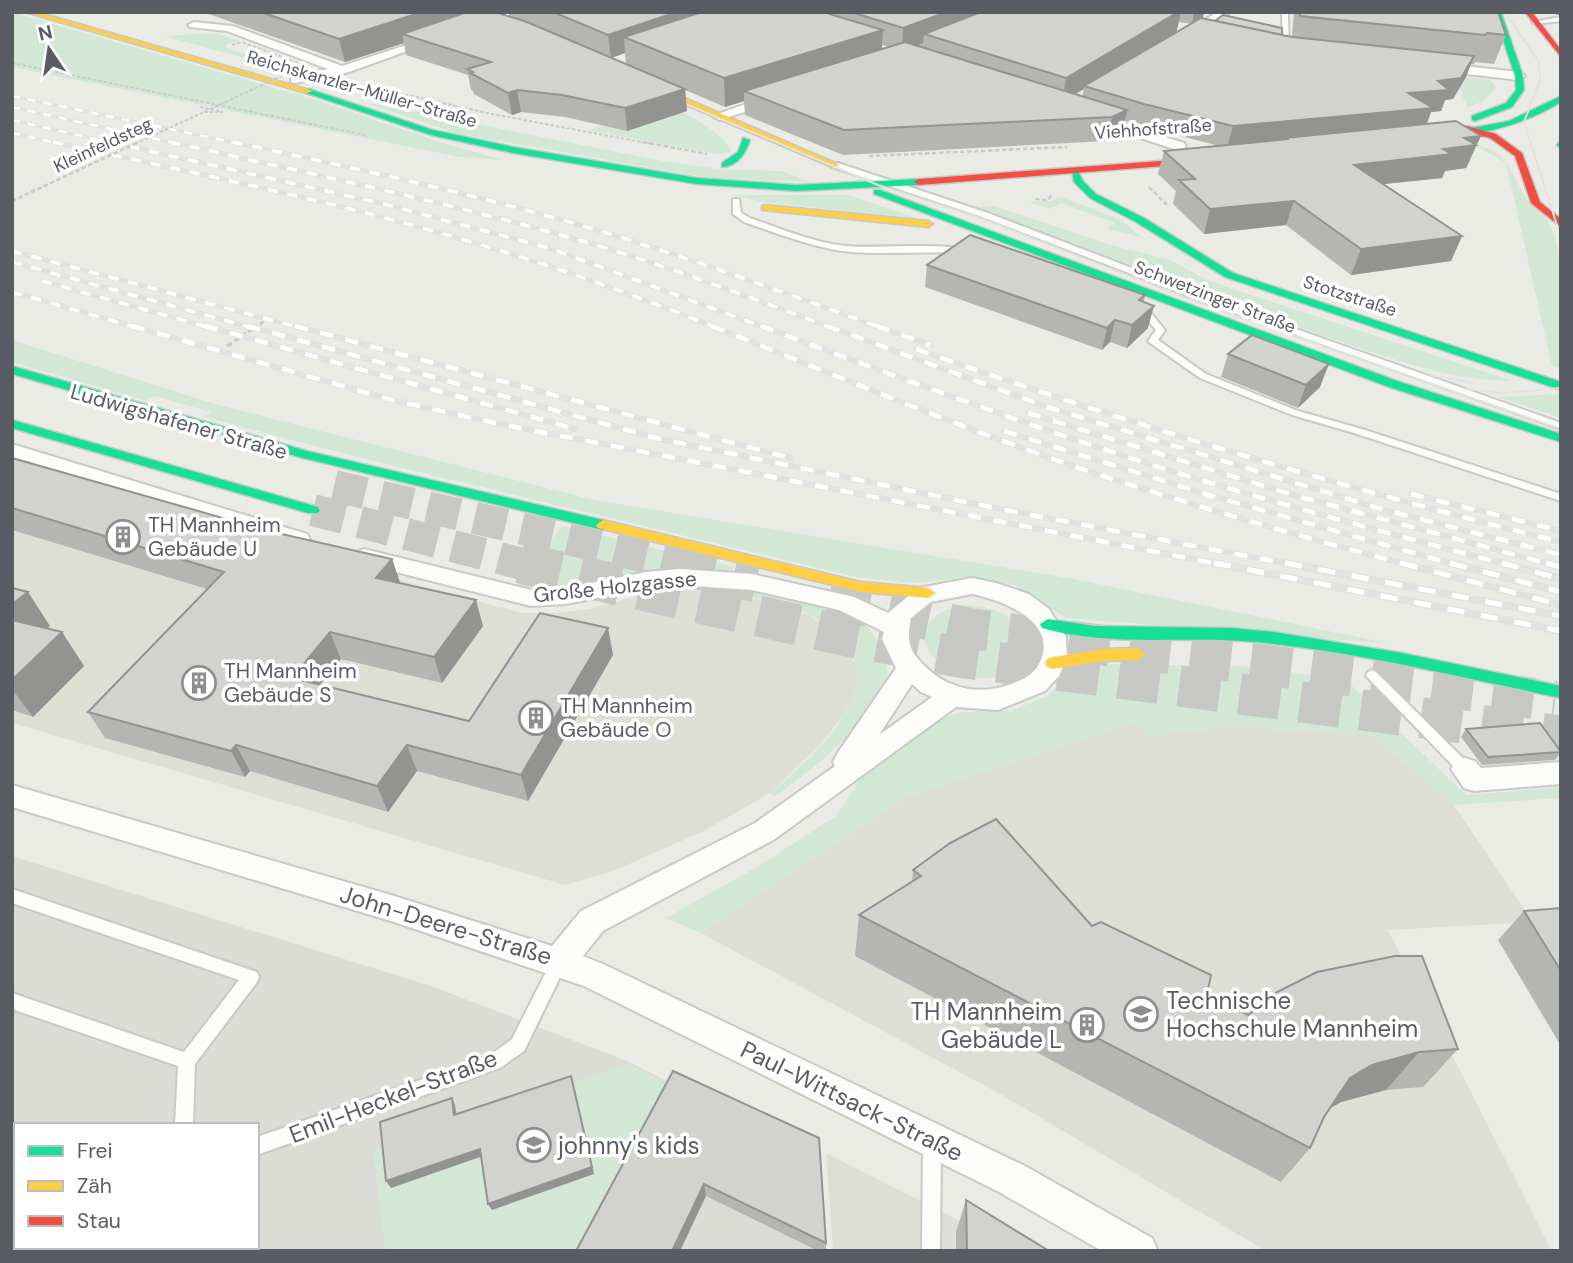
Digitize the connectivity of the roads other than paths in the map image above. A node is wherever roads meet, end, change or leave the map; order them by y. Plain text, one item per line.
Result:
1 (28, 12) edge
2 (69, 12) edge
3 (1225, 12) edge
4 (1285, 12) edge
5 (1497, 12) edge
6 (1528, 15) edge
7 (1561, 19) edge
8 (465, 20) edge
9 (514, 20) edge
10 (194, 24) dead end
11 (1170, 27) edge
12 (1194, 32) junction
13 (442, 37) edge
14 (1216, 37) edge
15 (1170, 46) edge
16 (1286, 50) edge
17 (1420, 65) edge
18 (1559, 65) edge
19 (1525, 70) junction
20 (340, 75) junction
21 (629, 77) edge
22 (295, 79) junction
23 (785, 95) edge
24 (391, 97) road end
25 (1561, 98) edge
26 (1077, 113) edge
27 (719, 116) junction
28 (1477, 131) junction
29 (746, 140) junction
30 (1221, 144) edge
31 (1179, 146) junction
32 (1137, 149) dead end
33 (1096, 152) dead end
34 (1039, 155) dead end
35 (1235, 158) edge
36 (951, 162) dead end
37 (732, 163) road end
38 (876, 163) dead end
39 (835, 165) junction
40 (799, 167) junction
41 (1139, 167) junction
42 (1081, 170) junction
43 (670, 177) junction
44 (989, 179) junction
45 (858, 186) junction
46 (1045, 188) dead end
47 (901, 189) junction
48 (1070, 193) dead end
49 (1129, 194) junction
50 (736, 201) junction
51 (1107, 205) junction
52 (1138, 219) junction
53 (1561, 224) edge
54 (983, 228) junction
55 (981, 257) edge
56 (1133, 309) edge
57 (1245, 329) junction
58 (12, 370) edge
59 (1561, 386) edge
60 (1491, 402) junction
61 (12, 424) edge
62 (1561, 426) edge
63 (1561, 438) edge
64 (12, 450) edge
65 (1561, 499) edge
66 (313, 510) tunnel mouth
67 (320, 545) edge
68 (346, 552) edge
69 (928, 593) junction
70 (1048, 624) junction
71 (895, 627) junction
72 (1154, 654) dead end
73 (1053, 663) junction
74 (908, 669) junction
75 (1351, 671) dead end
76 (1372, 675) junction
77 (1398, 681) dead end
78 (1561, 692) edge
79 (953, 696) junction
80 (1465, 769) joint
81 (1561, 773) edge
82 (835, 778) junction
83 (12, 796) edge
84 (12, 896) edge
85 (559, 962) junction
86 (12, 1001) edge
87 (187, 1061) junction
88 (184, 1123) edge
89 (932, 1140) junction
90 (259, 1145) edge
91 (931, 1251) edge
92 (1139, 1251) edge

1 - 43 main road, Reichskanzler-Müller-Straße
2 - 22 main road, Reichskanzler-Müller-Straße
3 - 12 street
4 - 16 lane
5 - 19 main road
6 - 7 lane
6 - 18 main road
8 - 9 main road
10 - 20 street
11 - 12 street
12 - 14 street
12 - 15 street
13 - 20 street
17 - 19 street
19 - 28 main road
20 - 22 street
21 - 27 main road
22 - 24 main road, Reichskanzler-Müller-Straße
23 - 27 street
25 - 28 main road
26 - 31 street
27 - 29 main road
27 - 39 main road
28 - 53 main road
29 - 37 main road
29 - 40 main road
30 - 31 main road, Viehhofstraße
31 - 32 main road, Viehhofstraße
33 - 42 main road
34 - 42 main road
35 - 41 main road, Viehhofstraße
36 - 47 main road
38 - 39 main road
39 - 40 main road
39 - 47 lane
40 - 45 main road
41 - 42 main road, Viehhofstraße
41 - 49 main road
42 - 44 main road, Viehhofstraße
42 - 49 main road, Stotzstraße
42 - 51 main road, Stotzstraße
43 - 45 main road, Reichskanzler-Müller-Straße
43 - 50 main road
44 - 46 main road
44 - 47 main road, Viehhofstraße
45 - 47 main road, Viehhofstraße
47 - 54 main road, Schwetzinger Straße
47 - 60 lane
48 - 51 main road
49 - 52 main road, Stotzstraße
50 - 54 main road
50 - 55 lane
51 - 52 main road, Stotzstraße
52 - 59 main road, Stotzstraße
54 - 57 main road, Schwetzinger Straße
56 - 65 lane
57 - 60 lane
57 - 63 main road, Schwetzinger Straße
58 - 69 main road
60 - 62 lane
61 - 66 main road
64 - 67 street
68 - 71 street, Große Holzgasse
69 - 70 street
69 - 71 street
70 - 73 street
70 - 78 main road
71 - 74 street
72 - 73 main road
73 - 79 street
74 - 79 street
74 - 82 street, John-Deere-Straße
75 - 76 main road
76 - 77 main road
76 - 80 lane
79 - 82 street, John-Deere-Straße
80 - 81 street
82 - 85 street, John-Deere-Straße
83 - 85 street, John-Deere-Straße
84 - 87 lane
85 - 89 street, Paul-Wittsack-Straße
85 - 90 lane, Emil-Heckel-Straße
86 - 87 lane
87 - 88 lane
89 - 91 lane
89 - 92 street, Paul-Wittsack-Straße

